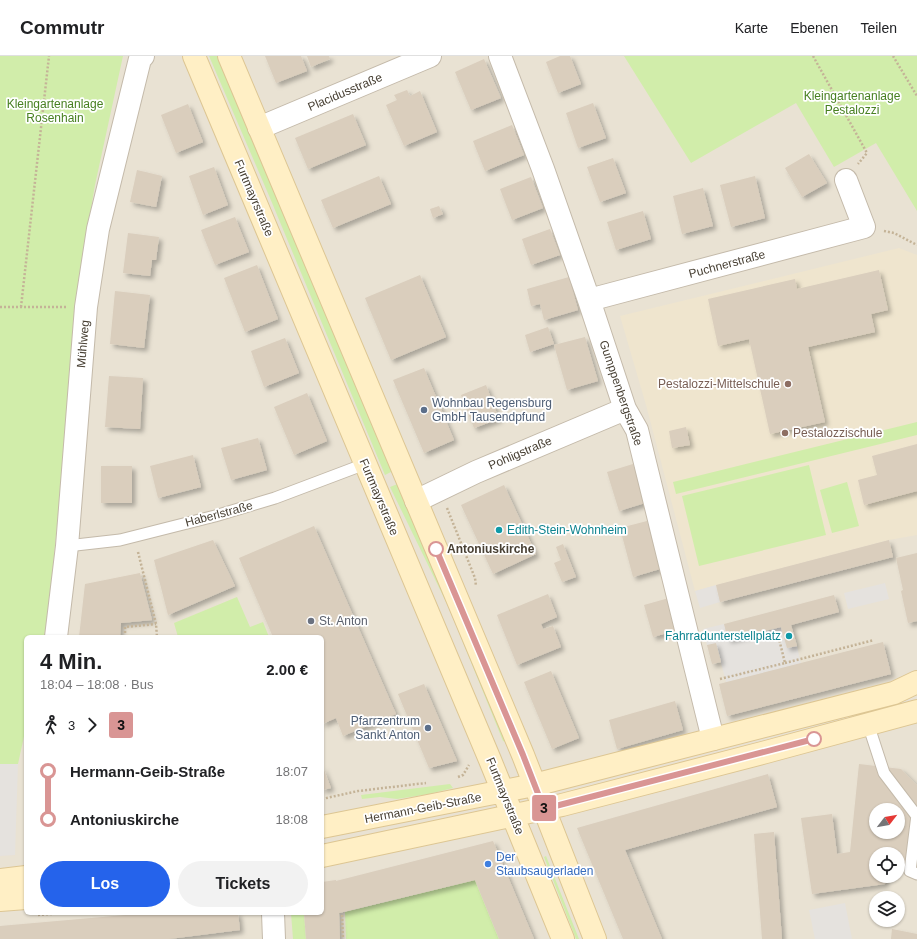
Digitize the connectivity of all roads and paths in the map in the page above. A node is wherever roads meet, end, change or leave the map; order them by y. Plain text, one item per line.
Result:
1 (49, 56) edge
2 (143, 56) edge
3 (194, 56) edge
4 (230, 56) edge
5 (430, 56) edge
6 (500, 56) edge
7 (813, 56) edge
8 (893, 56) edge
9 (917, 96) edge
10 (259, 128) junction
11 (846, 180) joint
12 (864, 227) junction
13 (917, 245) edge
14 (590, 300) junction
15 (86, 306) junction
16 (0, 307) edge
17 (21, 307) junction
18 (625, 409) junction
19 (365, 464) junction
20 (416, 501) junction
21 (134, 536) junction
22 (67, 546) junction
23 (156, 624) junction
24 (56, 635) edge
25 (126, 635) edge
26 (157, 635) edge
27 (778, 635) dead end
28 (874, 640) dead end
29 (785, 663) junction
30 (917, 682) edge
31 (700, 684) junction
32 (917, 711) edge
33 (868, 724) junction
34 (713, 739) junction
35 (471, 761) dead end
36 (457, 777) dead end
37 (430, 783) dead end
38 (534, 785) junction
39 (503, 792) junction
40 (324, 799) edge
41 (544, 809) junction
42 (917, 815) edge
43 (513, 816) junction
44 (324, 827) edge
45 (324, 856) edge
46 (917, 874) edge
47 (24, 877) edge
48 (0, 880) edge
49 (24, 898) edge
50 (0, 900) edge
51 (273, 915) edge
52 (342, 915) dead end
53 (274, 939) edge
54 (343, 939) edge
55 (563, 939) edge
56 (595, 939) edge

1 - 17 path
2 - 15 street, Mühlweg
3 - 19 main road, Furtmayrstraße
4 - 10 main road
5 - 10 street, Placidusstraße
6 - 14 street, Gumppenbergstraße
7 - 11 path
8 - 9 path
10 - 20 main road
11 - 12 street
12 - 13 path
12 - 14 street, Puchnerstraße
14 - 18 street, Gumppenbergstraße
15 - 17 path
15 - 22 street, Mühlweg
16 - 17 path
18 - 20 street, Pohligstraße
18 - 31 street, Gumppenbergstraße
19 - 21 lane, Haberlstraße
19 - 39 main road, Furtmayrstraße
20 - 38 main road
21 - 22 lane, Haberlstraße
21 - 23 path
22 - 24 street, Mühlweg
23 - 25 path
23 - 26 path
27 - 29 path
28 - 29 path
29 - 31 path
30 - 34 main road, Hermann-Geib-Straße
31 - 34 street, Gumppenbergstraße
32 - 33 main road
33 - 41 main road
33 - 42 lane
34 - 38 main road, Hermann-Geib-Straße
35 - 36 path
37 - 40 path
38 - 39 main road, Hermann-Geib-Straße
38 - 41 main road
39 - 43 main road, Furtmayrstraße
39 - 44 main road, Hermann-Geib-Straße
41 - 43 main road
41 - 56 main road
42 - 46 lane
43 - 45 main road
43 - 55 main road, Furtmayrstraße
47 - 48 main road
49 - 50 main road
51 - 53 street
52 - 54 path

